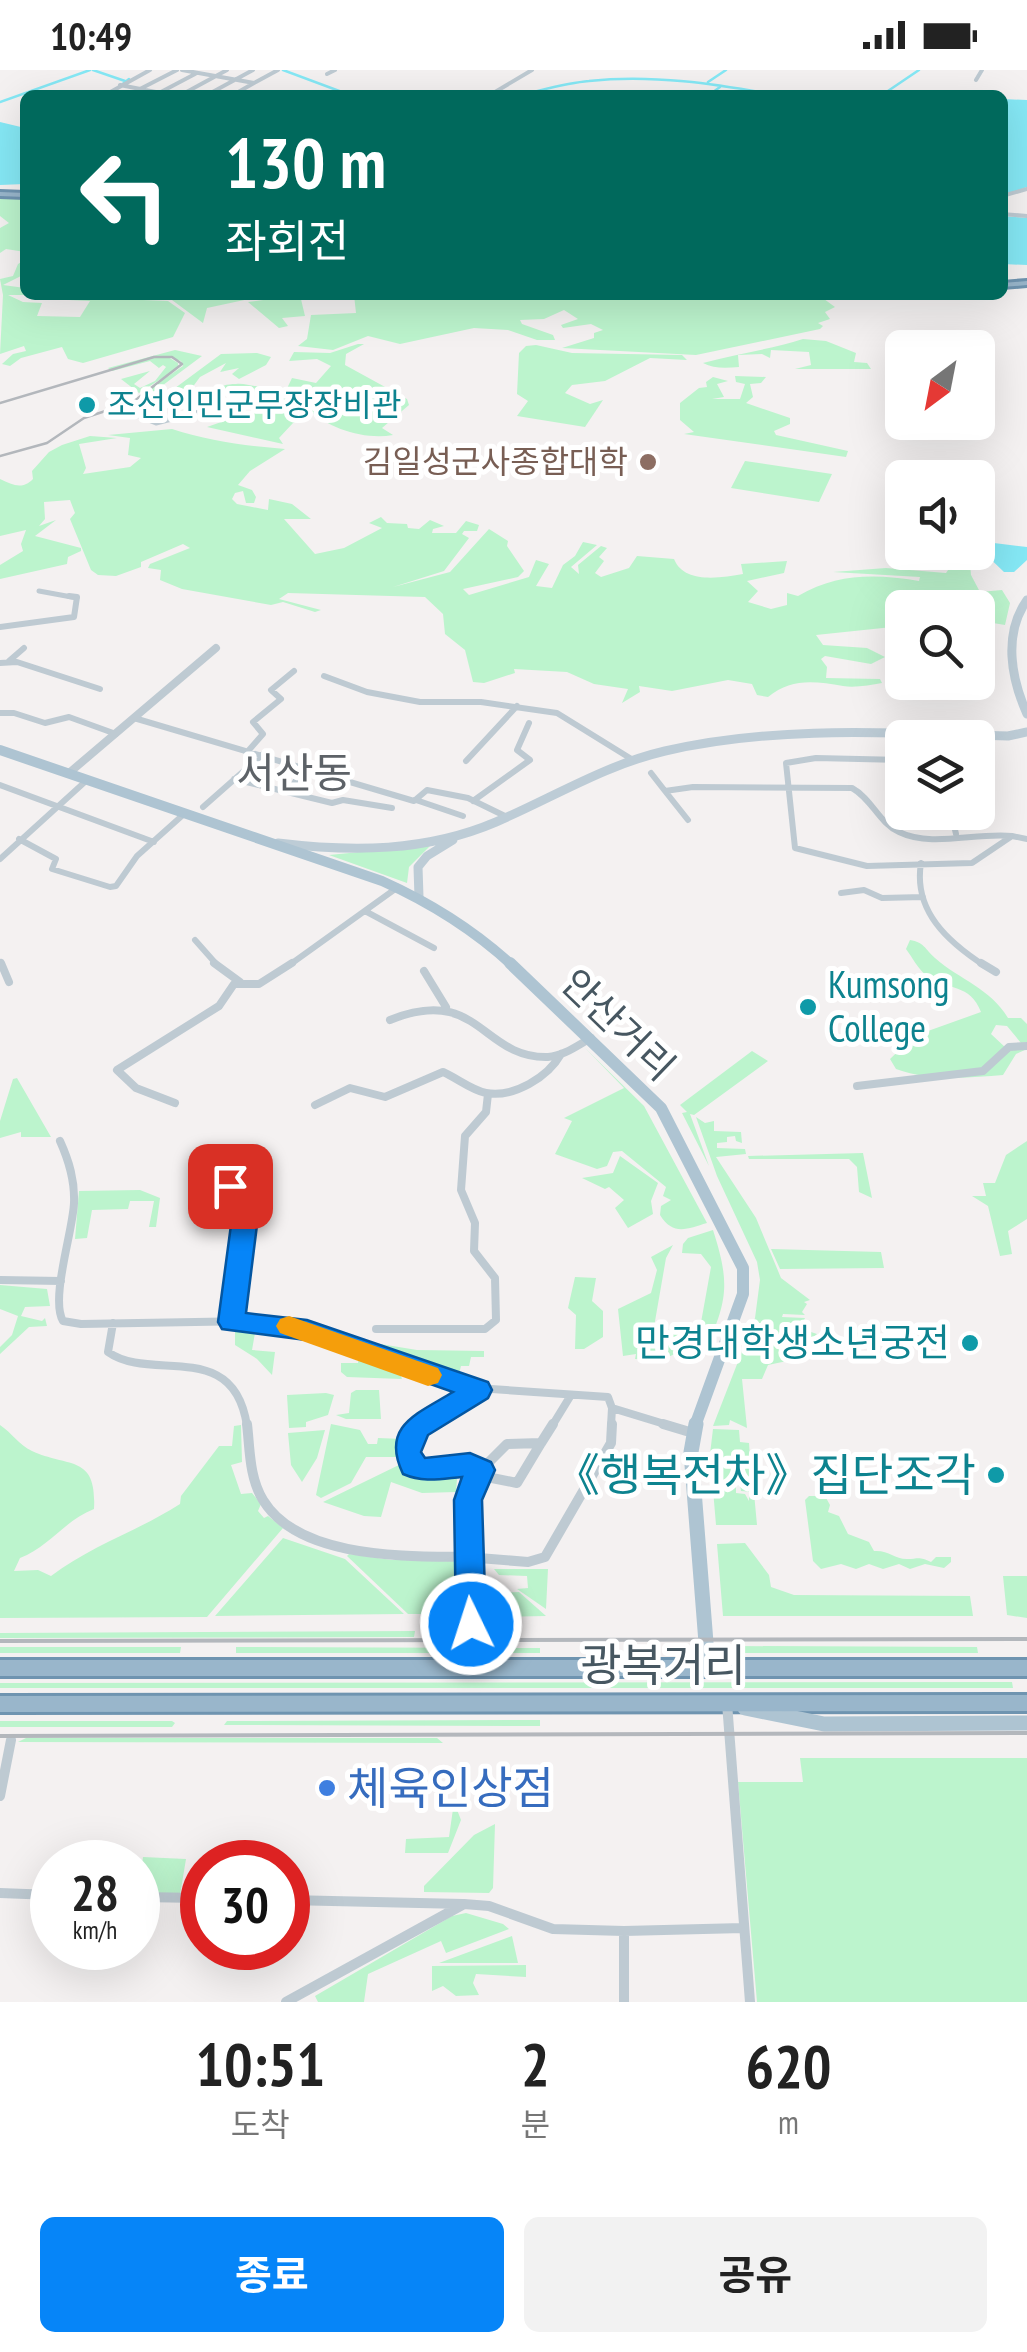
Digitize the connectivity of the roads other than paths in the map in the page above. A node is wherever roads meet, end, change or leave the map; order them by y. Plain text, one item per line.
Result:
1 (150, 70) edge
2 (179, 70) edge
3 (227, 70) edge
4 (253, 70) edge
5 (278, 70) edge
6 (335, 70) edge
7 (532, 70) edge
8 (982, 70) edge
9 (199, 71) edge
10 (327, 74) dead end
11 (216, 76) junction
12 (235, 80) junction
13 (976, 80) dead end
14 (254, 83) junction
15 (120, 86) junction
16 (140, 89) junction
17 (113, 90) edge
18 (145, 90) edge
19 (164, 90) edge
20 (190, 90) edge
21 (216, 90) edge
22 (242, 90) edge
23 (498, 90) edge
24 (219, 408) dead end
25 (124, 410) dead end
26 (39, 591) dead end
27 (1027, 600) edge
28 (0, 627) edge
29 (24, 648) dead end
30 (216, 648) dead end
31 (9, 661) junction
32 (0, 664) edge
33 (294, 671) dead end
34 (324, 676) dead end
35 (100, 689) dead end
36 (26, 704) dead end
37 (518, 706) junction
38 (0, 713) edge
39 (14, 713) junction
40 (1027, 714) edge
41 (134, 718) junction
42 (529, 723) dead end
43 (1027, 732) edge
44 (116, 734) junction
45 (885, 734) edge
46 (995, 736) edge
47 (1008, 736) junction
48 (1027, 740) edge
49 (0, 750) edge
50 (250, 750) junction
51 (263, 754) junction
52 (466, 760) dead end
53 (632, 760) junction
54 (885, 762) edge
55 (304, 767) junction
56 (651, 773) dead end
57 (68, 774) junction
58 (88, 780) junction
59 (234, 780) junction
60 (355, 783) junction
61 (0, 785) edge
62 (788, 787) junction
63 (290, 790) junction
64 (666, 792) junction
65 (459, 796) junction
66 (416, 800) junction
67 (473, 800) junction
68 (362, 803) junction
69 (56, 806) junction
70 (203, 807) dead end
71 (392, 808) dead end
72 (445, 809) junction
73 (184, 814) junction
74 (464, 816) dead end
75 (507, 817) junction
76 (688, 820) dead end
77 (955, 830) edge
78 (956, 834) junction
79 (463, 835) junction
80 (1012, 836) junction
81 (18, 839) junction
82 (1027, 839) edge
83 (262, 840) junction
84 (154, 842) junction
85 (0, 859) edge
86 (922, 863) junction
87 (398, 888) junction
88 (841, 893) dead end
89 (419, 897) junction
90 (923, 897) junction
91 (365, 911) junction
92 (195, 940) dead end
93 (434, 948) dead end
94 (0, 962) edge
95 (424, 970) dead end
96 (996, 972) dead end
97 (9, 982) dead end
98 (240, 982) junction
99 (449, 1010) junction
100 (390, 1020) dead end
101 (591, 1038) junction
102 (1027, 1046) edge
103 (561, 1054) junction
104 (857, 1086) dead end
105 (488, 1094) junction
106 (175, 1102) dead end
107 (315, 1105) dead end
108 (60, 1140) dead end
109 (257, 1148) dead end
110 (0, 1280) edge
111 (61, 1281) junction
112 (113, 1322) junction
113 (232, 1322) junction
114 (376, 1329) dead end
115 (478, 1390) junction
116 (571, 1396) junction
117 (612, 1408) junction
118 (693, 1433) junction
119 (541, 1443) junction
120 (481, 1470) junction
121 (492, 1478) dead end
122 (466, 1557) junction
123 (471, 1624) dead end
124 (0, 1668) edge
125 (708, 1668) junction
126 (1027, 1668) edge
127 (727, 1703) junction
128 (1027, 1703) edge
129 (0, 1704) edge
130 (1027, 1723) edge
131 (11, 1740) dead end
132 (0, 1796) edge
133 (0, 1893) edge
134 (30, 1894) edge
135 (310, 1900) edge
136 (464, 1904) junction
137 (743, 1928) junction
138 (624, 1932) junction
139 (286, 2002) edge
140 (624, 2002) edge
141 (750, 2002) edge

1 - 15 street
2 - 9 street
2 - 16 street
3 - 11 street
4 - 12 street
5 - 14 street
6 - 10 street
7 - 23 street
8 - 13 street
9 - 11 street
9 - 19 street
11 - 12 street
11 - 20 street
12 - 14 street
12 - 21 street
14 - 22 street
15 - 16 street
15 - 17 street
16 - 18 street
24 - 25 street
26 - 28 street
27 - 40 main road
29 - 31 street
30 - 41 street
31 - 32 street
31 - 35 street
33 - 50 street
34 - 37 street
36 - 39 street
37 - 52 street
37 - 53 street
38 - 39 street
39 - 44 street
41 - 44 street
41 - 50 street
42 - 67 street
43 - 47 main road
44 - 57 street
45 - 53 main road
46 - 47 main road
47 - 48 street
49 - 57 main road, 안산거리
50 - 51 street
51 - 55 street
51 - 59 street
53 - 75 main road
54 - 62 street
55 - 60 street
55 - 63 street
56 - 64 street
57 - 58 main road, 안산거리
58 - 69 street
58 - 73 main road, 안산거리
59 - 63 street
59 - 70 street
60 - 66 street
60 - 68 street
61 - 69 street
62 - 64 street
62 - 78 street
62 - 86 street
63 - 68 street
64 - 76 street
65 - 66 street
65 - 67 street
65 - 72 street
66 - 72 street
67 - 75 street
68 - 71 street
69 - 81 street
69 - 84 street
72 - 74 street
73 - 83 main road, 안산거리
73 - 84 street
75 - 79 main road
77 - 78 street
78 - 80 street
79 - 83 main road
79 - 89 main road
80 - 82 street
80 - 86 street
81 - 84 street
81 - 85 street
83 - 87 main road, 안산거리
86 - 90 street
87 - 89 main road, 안산거리
87 - 91 street
88 - 90 street
89 - 101 main road, 안산거리
90 - 96 street
91 - 93 street
91 - 98 street
92 - 98 street
94 - 97 street
95 - 99 street
98 - 106 street
99 - 100 street
99 - 103 street
101 - 103 street
101 - 118 main road, 안산거리
102 - 104 street
103 - 105 street
105 - 107 street
105 - 114 street
108 - 111 street
109 - 113 street
110 - 111 street
111 - 112 street
112 - 113 street
112 - 122 street
113 - 115 street
115 - 116 street
115 - 120 street
116 - 117 street
116 - 119 street
117 - 118 street
117 - 122 street
118 - 125 main road, 안산거리
119 - 120 street
119 - 121 street
120 - 122 street
122 - 123 street
124 - 125 highway, 광복거리
125 - 126 highway, 광복거리
127 - 128 highway, 광복거리
127 - 129 highway, 광복거리
127 - 130 main road
127 - 137 street
131 - 132 street
133 - 134 street
135 - 136 street
136 - 138 street
136 - 139 street
137 - 138 street
137 - 141 street
138 - 140 street

